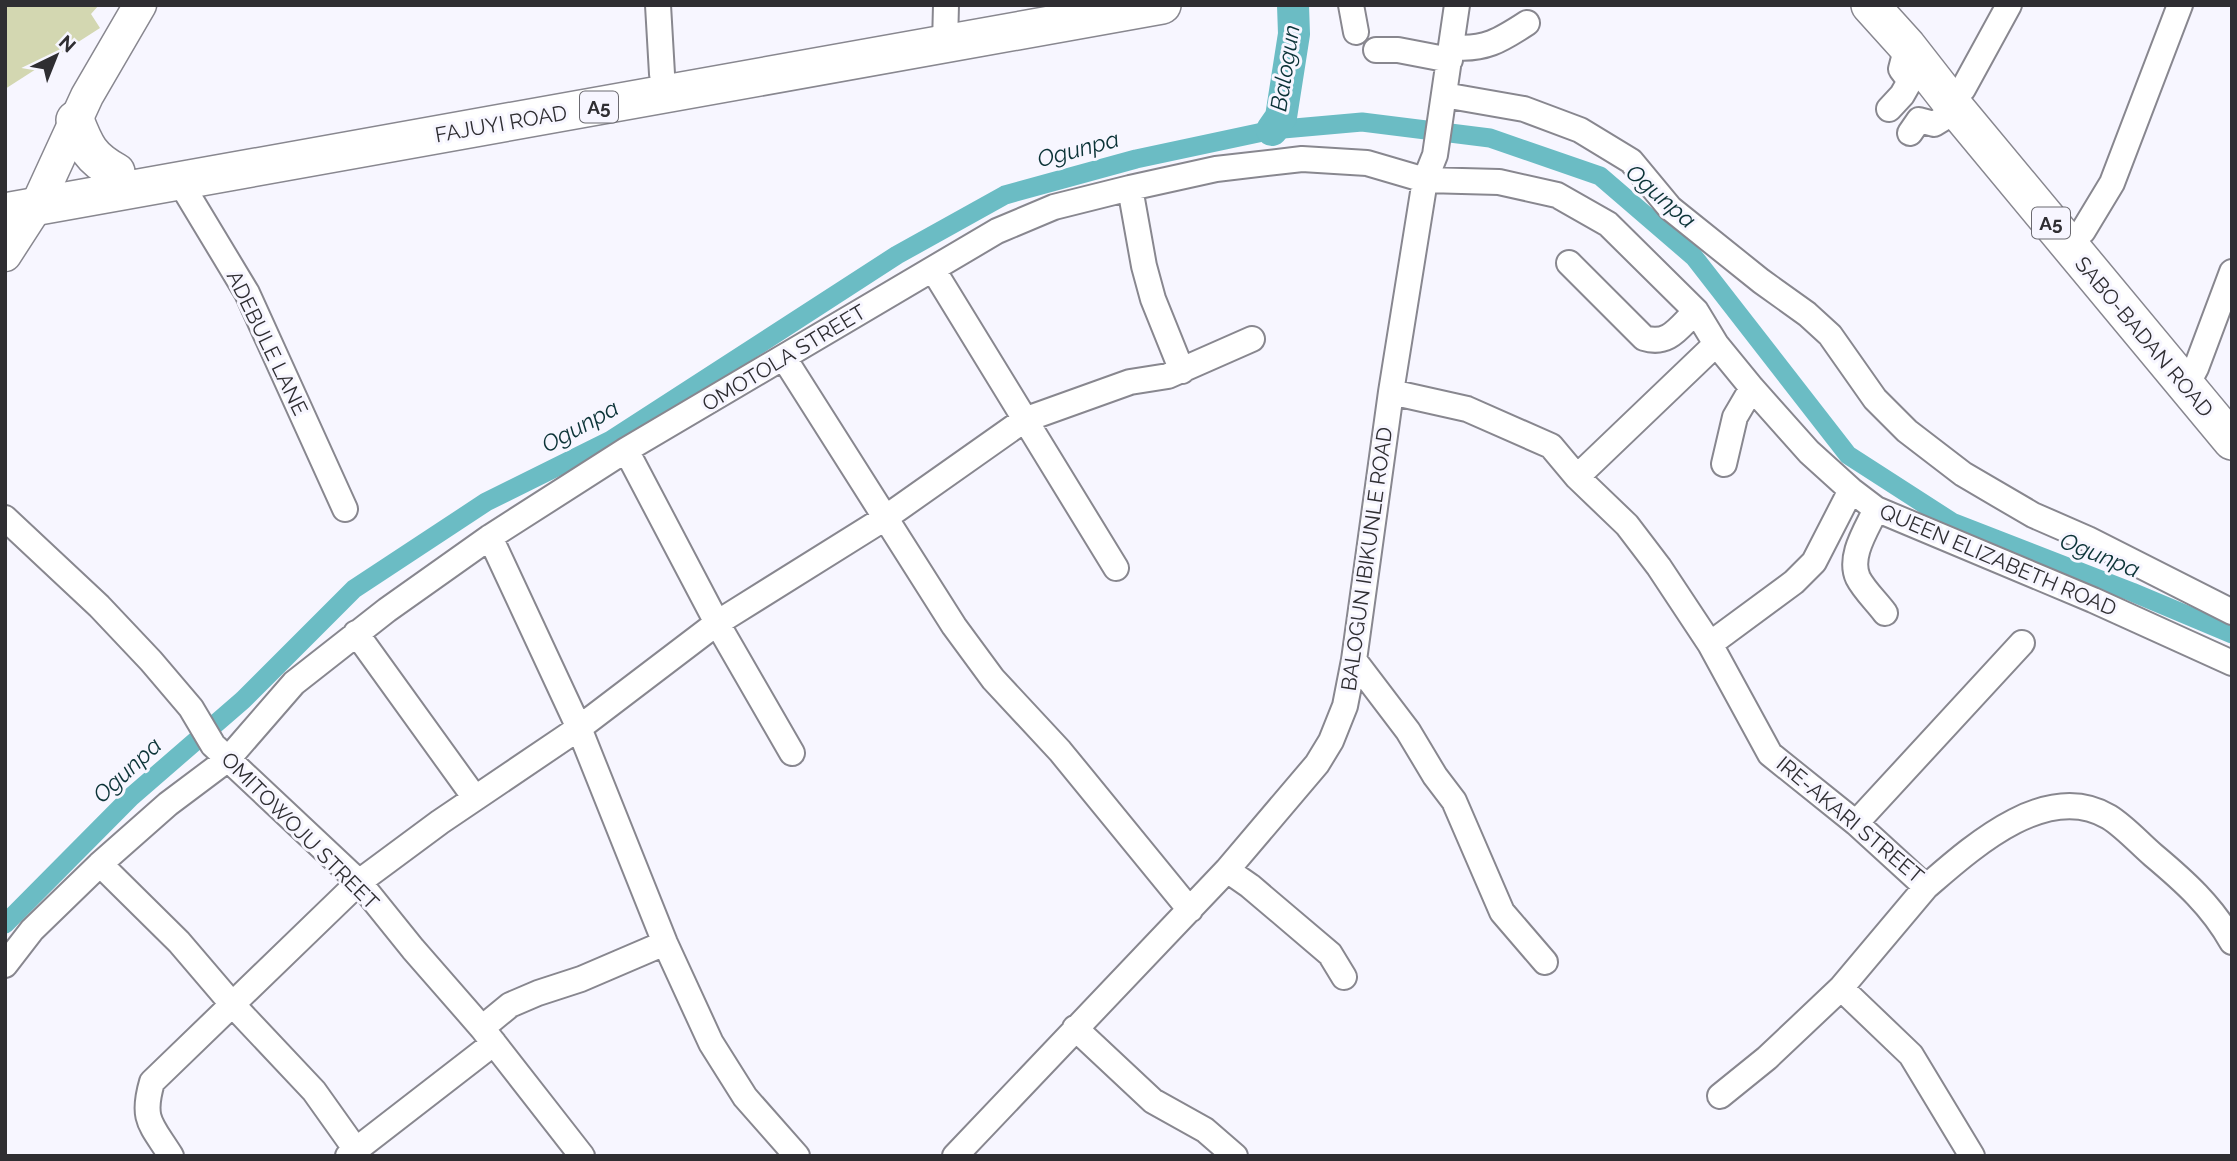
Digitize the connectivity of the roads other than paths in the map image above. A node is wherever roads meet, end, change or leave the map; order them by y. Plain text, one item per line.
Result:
1 (141, 5) edge
2 (658, 5) edge
3 (1036, 5) edge
4 (1162, 5) edge
5 (1351, 5) edge
6 (1457, 5) edge
7 (1870, 5) edge
8 (1895, 5) edge
9 (2009, 5) edge
10 (2180, 5) edge
11 (1527, 23) dead end
12 (946, 24) edge
13 (1356, 32) dead end
14 (1907, 46) junction
15 (1376, 50) dead end
16 (1451, 54) junction
17 (662, 74) junction
18 (1960, 100) junction
19 (1443, 104) junction
20 (1889, 109) dead end
21 (75, 120) junction
22 (1910, 133) dead end
23 (116, 172) junction
24 (1425, 180) junction
25 (180, 182) junction
26 (1130, 188) junction
27 (24, 199) edge
28 (2083, 231) junction
29 (5, 255) edge
30 (1569, 263) dead end
31 (933, 271) junction
32 (2232, 272) edge
33 (1696, 311) junction
34 (1252, 339) dead end
35 (1716, 344) junction
36 (784, 358) junction
37 (1182, 371) junction
38 (2191, 378) junction
39 (1752, 388) junction
40 (1391, 392) junction
41 (2232, 412) edge
42 (1024, 420) junction
43 (2232, 441) edge
44 (626, 450) junction
45 (1724, 464) dead end
46 (1577, 477) junction
47 (1851, 490) junction
48 (345, 509) dead end
49 (1876, 509) junction
50 (885, 518) junction
51 (7, 523) edge
52 (490, 537) junction
53 (1116, 568) dead end
54 (2232, 612) edge
55 (1885, 613) dead end
56 (717, 623) junction
57 (356, 633) junction
58 (1710, 643) junction
59 (2022, 643) dead end
60 (1354, 660) junction
61 (2232, 663) edge
62 (579, 728) junction
63 (220, 752) junction
64 (792, 752) dead end
65 (475, 798) junction
66 (1856, 823) junction
67 (100, 864) junction
68 (1227, 870) junction
69 (359, 882) junction
70 (1926, 887) junction
71 (1190, 910) junction
72 (2228, 927) edge
73 (665, 943) junction
74 (1545, 961) dead end
75 (5, 965) edge
76 (1344, 977) dead end
77 (1841, 988) junction
78 (232, 1004) junction
79 (1075, 1028) junction
80 (488, 1035) junction
81 (1720, 1096) dead end
82 (352, 1153) edge
83 (171, 1156) edge
84 (582, 1156) edge
85 (797, 1156) edge
86 (955, 1156) edge
87 (1235, 1156) edge
88 (1972, 1156) edge

1 - 21 main road
2 - 17 street
3 - 12 highway, FAJUYI ROAD / A5
4 - 12 highway, FAJUYI ROAD / A5
5 - 13 street
6 - 16 street, BALOGUN IBIKUNLE ROAD
7 - 14 highway, SABO-BADAN ROAD / A5
8 - 18 highway, SABO-BADAN ROAD / A5
9 - 18 street
10 - 28 street
11 - 16 street
12 - 17 highway, FAJUYI ROAD / A5
12 - 25 highway, FAJUYI ROAD / A5
14 - 18 highway, SABO-BADAN ROAD / A5
14 - 20 street
15 - 16 street
16 - 19 street, BALOGUN IBIKUNLE ROAD
17 - 23 highway, FAJUYI ROAD / A5
18 - 22 street
18 - 28 highway, SABO-BADAN ROAD / A5
18 - 38 highway, SABO-BADAN ROAD / A5
19 - 24 street, BALOGUN IBIKUNLE ROAD
19 - 54 street
21 - 23 highway
21 - 27 main road
23 - 27 highway, FAJUYI ROAD / A5
24 - 26 street, OMOTOLA STREET
24 - 33 street, QUEEN ELIZABETH ROAD
24 - 40 street, BALOGUN IBIKUNLE ROAD
25 - 27 highway, FAJUYI ROAD / A5
25 - 48 street, ADEBULE LANE
26 - 31 street, OMOTOLA STREET
26 - 37 street
27 - 29 main road
28 - 38 highway, SABO-BADAN ROAD / A5
30 - 33 street
31 - 36 street, OMOTOLA STREET
31 - 42 street
32 - 38 street
33 - 35 street, QUEEN ELIZABETH ROAD
34 - 37 street
35 - 39 street, QUEEN ELIZABETH ROAD
35 - 46 street
36 - 44 street, OMOTOLA STREET
36 - 50 street
37 - 42 street
38 - 41 highway, SABO-BADAN ROAD / A5
38 - 43 highway, SABO-BADAN ROAD / A5
39 - 45 street
39 - 47 street, QUEEN ELIZABETH ROAD
40 - 46 street, IRE-AKARI STREET
40 - 60 street, BALOGUN IBIKUNLE ROAD
42 - 50 street
42 - 53 street
44 - 52 street, OMOTOLA STREET
44 - 56 street
46 - 58 street, IRE-AKARI STREET
47 - 49 street, QUEEN ELIZABETH ROAD
47 - 58 street
49 - 55 street
49 - 61 street, QUEEN ELIZABETH ROAD
50 - 56 street
50 - 71 street
51 - 63 street, OMITOWOJU STREET
52 - 57 street, OMOTOLA STREET
52 - 62 street
56 - 62 street
56 - 64 street
57 - 63 street, OMOTOLA STREET
57 - 65 street
58 - 66 street, IRE-AKARI STREET
59 - 66 street
60 - 68 street, BALOGUN IBIKUNLE ROAD
60 - 74 street
62 - 65 street
62 - 73 street
63 - 67 street, OMOTOLA STREET
63 - 69 street, OMITOWOJU STREET
65 - 69 street
66 - 70 street, IRE-AKARI STREET
67 - 75 street, OMOTOLA STREET
67 - 78 street
68 - 71 street, BALOGUN IBIKUNLE ROAD
68 - 76 street
69 - 78 street
69 - 80 street, OMITOWOJU STREET
70 - 72 street, IRE-AKARI STREET
70 - 77 street
71 - 79 street, BALOGUN IBIKUNLE ROAD
73 - 80 street
73 - 85 street
77 - 81 street
77 - 88 street
78 - 82 street
78 - 83 street
79 - 86 street, BALOGUN IBIKUNLE ROAD
79 - 87 street
80 - 82 street
80 - 84 street, OMITOWOJU STREET

